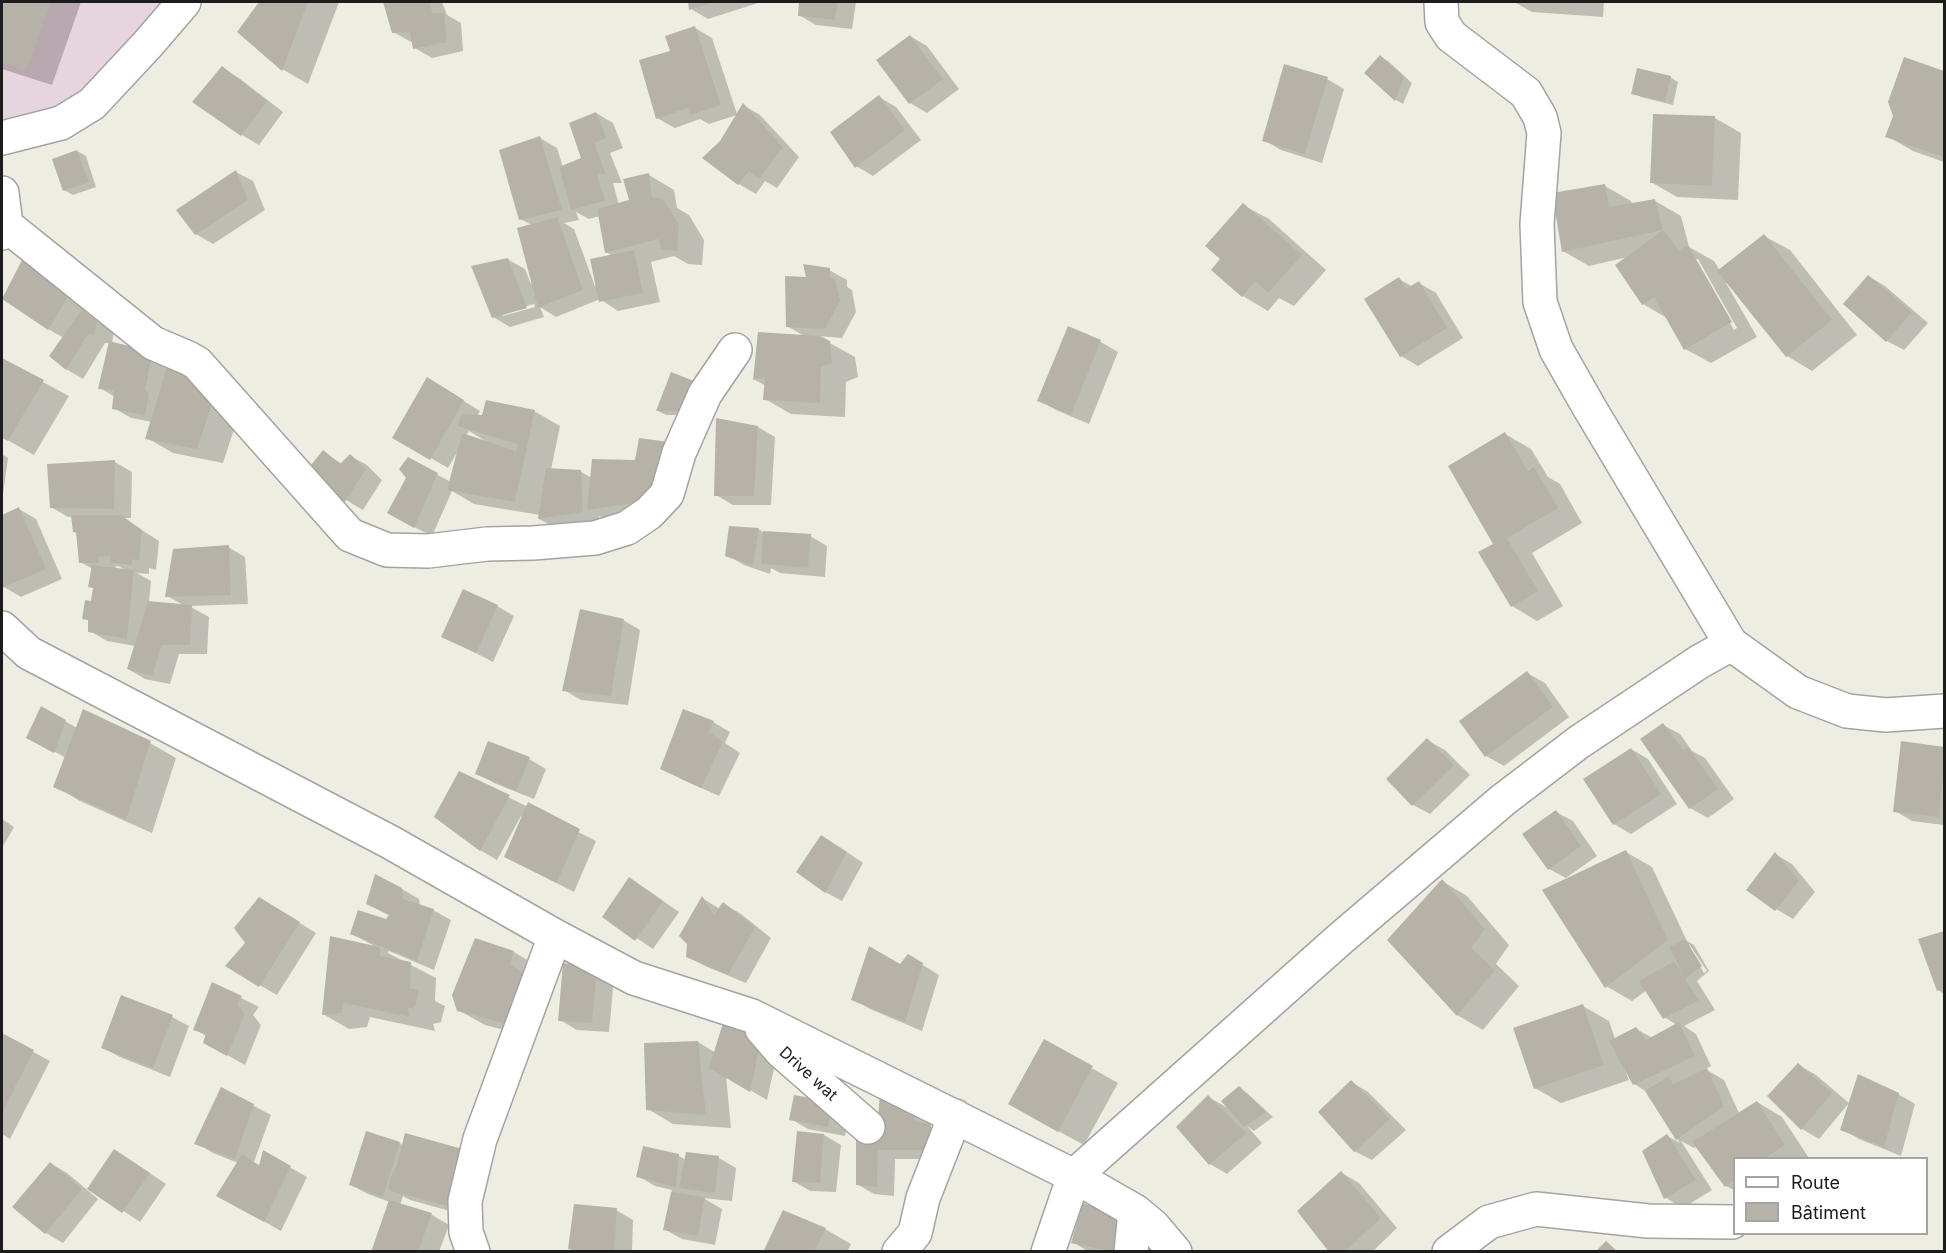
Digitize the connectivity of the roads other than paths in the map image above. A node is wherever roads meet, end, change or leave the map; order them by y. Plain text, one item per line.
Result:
1 (184, 2) edge
2 (1441, 2) edge
3 (2, 138) edge
4 (3, 217) edge
5 (735, 350) dead end
6 (2, 628) edge
7 (1731, 644) junction
8 (1944, 711) edge
9 (555, 936) junction
10 (752, 1016) junction
11 (955, 1116) junction
12 (868, 1127) dead end
13 (1074, 1176) junction
14 (1135, 1211) junction
15 (1732, 1222) dead end
16 (473, 1251) edge
17 (899, 1251) edge
18 (1048, 1251) edge
19 (1131, 1251) edge
20 (1174, 1251) edge
21 (1449, 1251) edge

1 - 3 street
2 - 7 street
4 - 5 street
6 - 9 street
7 - 8 street
7 - 13 street
9 - 10 street
9 - 16 street
10 - 11 street
10 - 12 street, Drive wat
11 - 13 street
11 - 17 street
13 - 14 street
13 - 18 street
14 - 19 street
14 - 20 street
15 - 21 street

